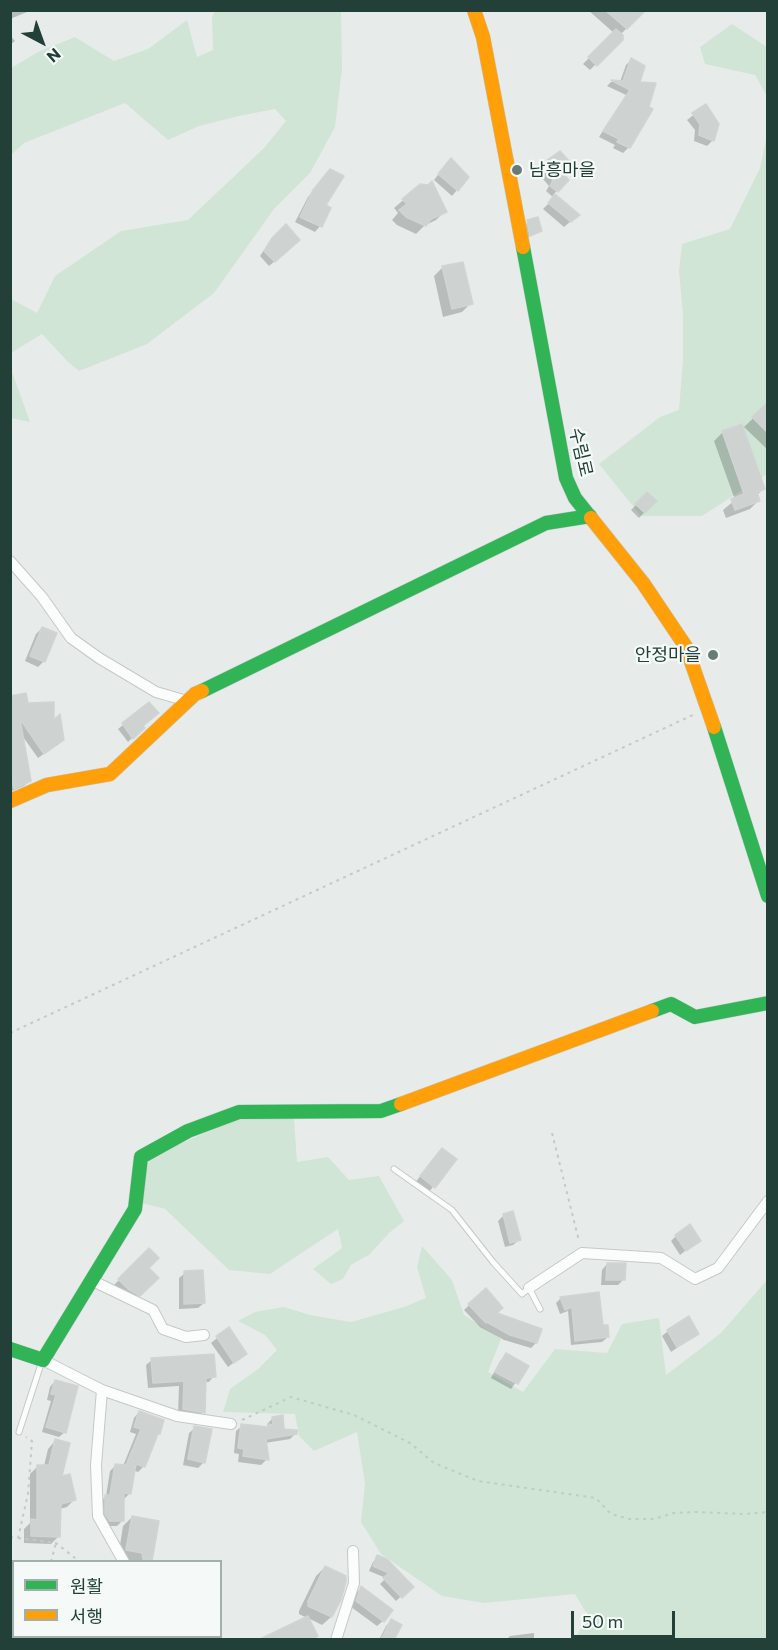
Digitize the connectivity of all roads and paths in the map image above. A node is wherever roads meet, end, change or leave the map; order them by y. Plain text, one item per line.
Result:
1 (474, 10) edge
2 (590, 516) junction
3 (10, 561) edge
4 (187, 701) junction
5 (708, 708) junction
6 (10, 801) edge
7 (768, 896) edge
8 (768, 1003) edge
9 (10, 1033) edge
10 (552, 1133) dead end
11 (394, 1169) dead end
12 (768, 1201) edge
13 (582, 1253) junction
14 (93, 1281) junction
15 (529, 1288) junction
16 (540, 1309) dead end
17 (204, 1335) dead end
18 (10, 1349) edge
19 (43, 1360) junction
20 (102, 1390) junction
21 (231, 1424) joint
22 (19, 1432) joint
23 (768, 1512) edge
24 (10, 1537) edge
25 (18, 1538) junction
26 (57, 1543) junction
27 (353, 1551) dead end
28 (52, 1560) edge
29 (78, 1560) edge
30 (123, 1560) edge
31 (336, 1640) edge

1 - 2 street, 수림로
2 - 4 street
2 - 5 street, 수림로
3 - 4 street
4 - 6 street
5 - 7 street, 수림로
5 - 9 path
8 - 14 street
10 - 13 path
11 - 15 lane
12 - 13 street
13 - 15 street
14 - 17 street
14 - 19 street
15 - 16 lane
18 - 19 street
19 - 20 street
19 - 22 lane
20 - 21 street
20 - 30 street
21 - 23 path
22 - 25 path
24 - 25 path
25 - 26 path
26 - 28 path
26 - 29 path
27 - 31 street

